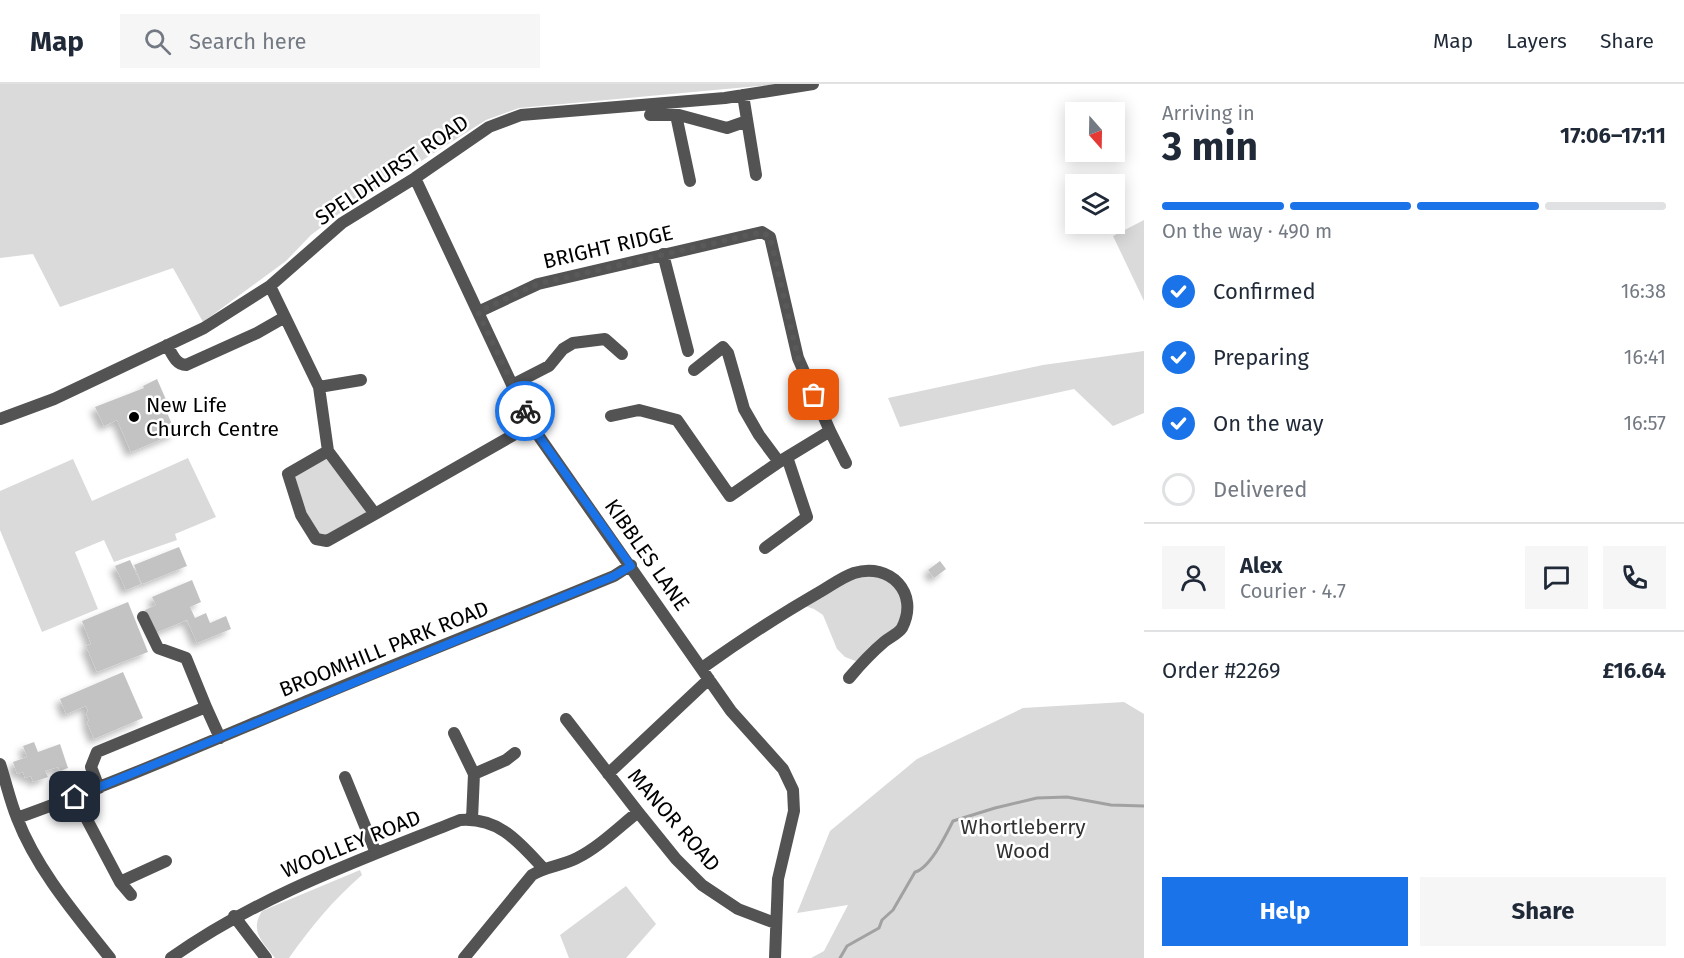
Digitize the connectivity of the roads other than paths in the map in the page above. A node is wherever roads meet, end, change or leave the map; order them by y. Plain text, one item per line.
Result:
1 (813, 84) edge
2 (743, 95) junction
3 (650, 115) dead end
4 (676, 115) junction
5 (747, 121) junction
6 (756, 175) dead end
7 (415, 178) junction
8 (690, 181) dead end
9 (663, 254) junction
10 (270, 286) junction
11 (478, 312) junction
12 (285, 317) junction
13 (167, 345) junction
14 (688, 351) dead end
15 (622, 354) dead end
16 (694, 370) dead end
17 (361, 380) dead end
18 (512, 385) junction
19 (319, 387) junction
20 (611, 416) dead end
21 (0, 419) edge
22 (531, 425) junction
23 (830, 431) junction
24 (328, 451) junction
25 (783, 459) junction
26 (846, 463) dead end
27 (375, 514) junction
28 (765, 548) dead end
29 (631, 566) junction
30 (143, 617) dead end
31 (702, 668) junction
32 (849, 678) dead end
33 (709, 679) junction
34 (206, 707) junction
35 (566, 719) dead end
36 (454, 733) dead end
37 (220, 738) junction
38 (515, 753) dead end
39 (0, 766) edge
40 (474, 774) junction
41 (608, 774) junction
42 (345, 777) dead end
43 (99, 788) junction
44 (75, 797) junction
45 (638, 812) junction
46 (17, 818) junction
47 (472, 819) junction
48 (376, 853) junction
49 (166, 861) dead end
50 (543, 868) junction
51 (120, 882) junction
52 (132, 895) dead end
53 (234, 916) junction
54 (775, 923) junction
55 (110, 958) edge
56 (171, 958) edge
57 (266, 958) edge
58 (464, 958) edge
59 (775, 958) edge

1 - 2 street, SPELDHURST ROAD
2 - 5 street
2 - 7 street, SPELDHURST ROAD
3 - 4 street
4 - 5 street
4 - 8 street
5 - 6 street
7 - 10 street, SPELDHURST ROAD
7 - 11 street, KIBBLES LANE
9 - 11 street, BRIGHT RIDGE
9 - 14 street
9 - 23 street, BRIGHT RIDGE
10 - 12 street
10 - 13 street, SPELDHURST ROAD
11 - 18 street, KIBBLES LANE
12 - 13 street
12 - 19 street
13 - 21 street, SPELDHURST ROAD
15 - 18 street
16 - 25 street
17 - 19 street
18 - 22 street, KIBBLES LANE
19 - 24 street
20 - 25 street
22 - 27 street
22 - 29 street, KIBBLES LANE
23 - 25 street
23 - 26 street, BRIGHT RIDGE
24 - 27 street
24 - 27 street
25 - 28 street
29 - 31 street, KIBBLES LANE
29 - 37 street, BROOMHILL PARK ROAD
30 - 34 street
31 - 32 street
31 - 33 street, KIBBLES LANE
33 - 41 street, MANOR ROAD
33 - 54 street, KIBBLES LANE
34 - 37 street
34 - 43 street
35 - 41 street, MANOR ROAD
36 - 40 street
37 - 43 street, BROOMHILL PARK ROAD
38 - 40 street
39 - 46 street
40 - 47 street
41 - 45 street, MANOR ROAD
42 - 48 street
43 - 44 street, BROOMHILL PARK ROAD
44 - 46 street, BROOMHILL PARK ROAD
44 - 51 street
45 - 50 street
45 - 54 street, MANOR ROAD
46 - 55 street
47 - 48 street, WOOLLEY ROAD
47 - 50 street
48 - 53 street, WOOLLEY ROAD
49 - 51 street
50 - 58 street
51 - 52 street
53 - 56 street, WOOLLEY ROAD
53 - 57 street
54 - 59 street, KIBBLES LANE

